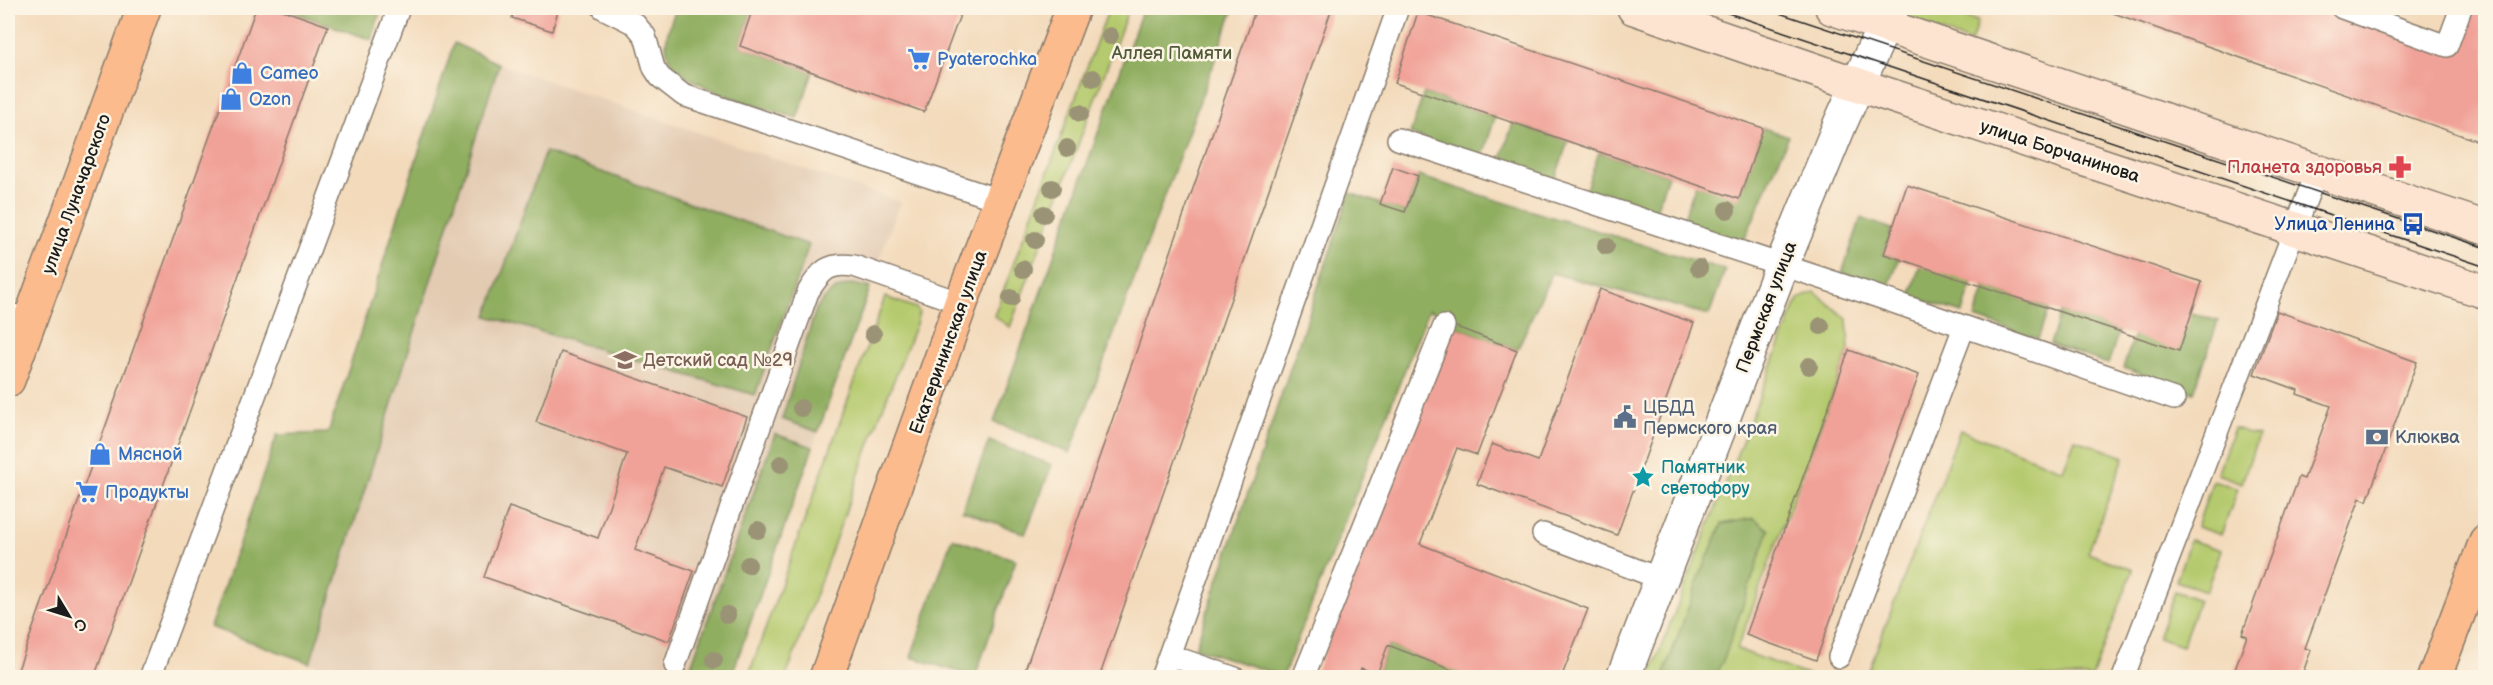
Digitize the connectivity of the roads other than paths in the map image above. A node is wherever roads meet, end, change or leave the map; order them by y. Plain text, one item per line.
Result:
1 (144, 8) edge
2 (399, 8) edge
3 (603, 8) edge
4 (1073, 8) edge
5 (1398, 8) edge
6 (1634, 8) edge
7 (1832, 8) edge
8 (2342, 8) edge
9 (2461, 8) edge
10 (1889, 16) edge
11 (1859, 85) junction
12 (1398, 138) dead end
13 (2317, 171) junction
14 (999, 200) junction
15 (2486, 228) edge
16 (2295, 229) junction
17 (1782, 266) junction
18 (2486, 292) edge
19 (961, 303) junction
20 (18, 317) edge
21 (1444, 326) dead end
22 (1964, 327) junction
23 (8, 380) edge
24 (2174, 399) dead end
25 (1543, 534) dead end
26 (2486, 541) edge
27 (1661, 579) junction
28 (1169, 655) junction
29 (1839, 657) dead end
30 (675, 666) dead end
31 (150, 678) edge
32 (826, 678) edge
33 (1161, 678) edge
34 (1235, 678) edge
35 (1303, 678) edge
36 (1623, 678) edge
37 (2123, 678) edge
38 (2434, 678) edge

1 - 20 main road, улица Луначарского
2 - 31 lane
3 - 14 lane
4 - 14 main road, Екатерининская улица
5 - 28 lane
6 - 11 main road, улица Борчанинова
7 - 10 main road
8 - 9 lane
10 - 11 street, Пермская улица
10 - 13 main road
11 - 16 main road, улица Борчанинова
11 - 17 street, Пермская улица
12 - 17 lane
13 - 15 main road
13 - 16 lane
14 - 19 main road, Екатерининская улица
16 - 18 main road, улица Борчанинова
16 - 37 lane
17 - 22 lane
17 - 27 street, Пермская улица
19 - 30 lane
19 - 32 main road, Екатерининская улица
20 - 23 main road, улица Луначарского
21 - 35 lane
22 - 24 lane
22 - 29 lane
25 - 27 lane
26 - 38 main road
27 - 36 street, Пермская улица
28 - 33 lane
28 - 34 lane

